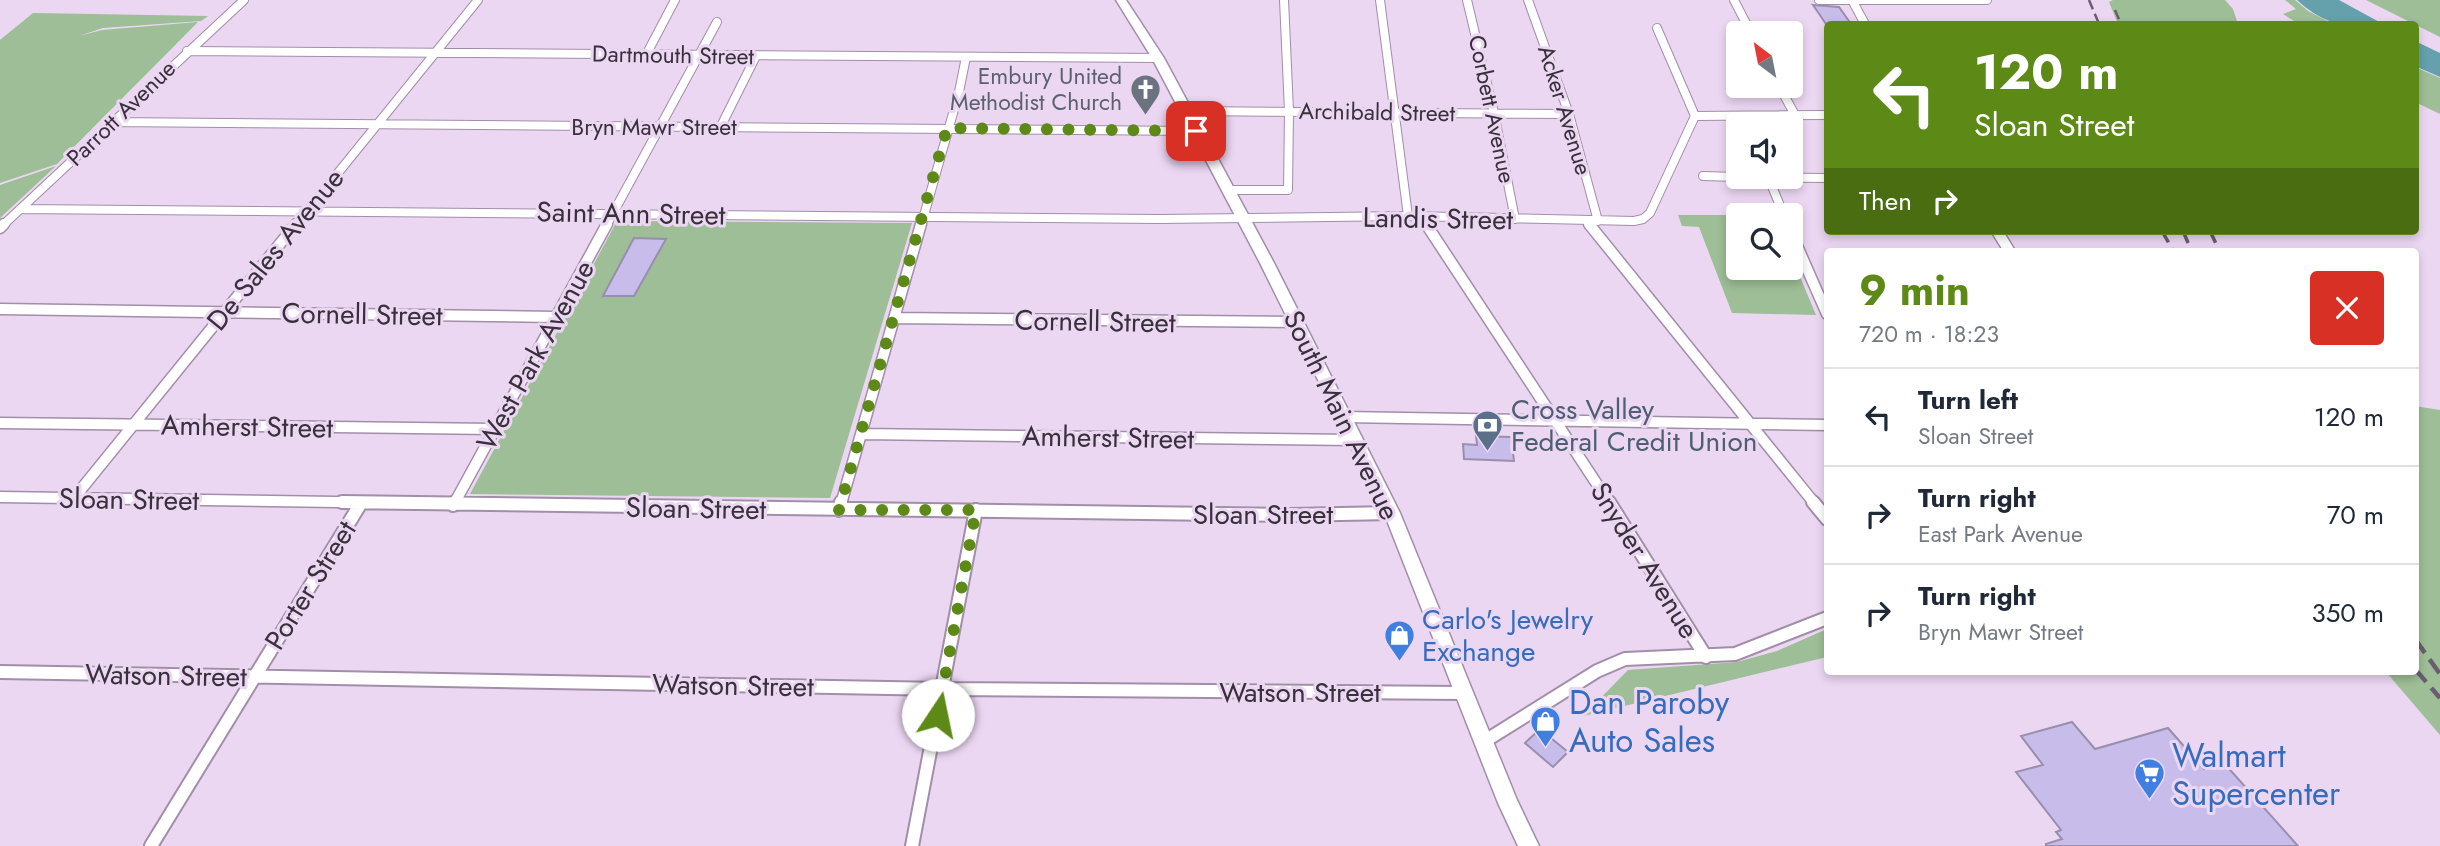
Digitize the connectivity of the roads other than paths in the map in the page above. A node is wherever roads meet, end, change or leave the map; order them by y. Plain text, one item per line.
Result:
1 (244, 0) edge
2 (478, 0) edge
3 (675, 0) edge
4 (1121, 0) edge
5 (1284, 0) edge
6 (1380, 0) edge
7 (1466, 0) edge
8 (1528, 0) edge
9 (1734, 0) edge
10 (1819, 0) edge
11 (1852, 0) edge
12 (1987, 0) edge
13 (1745, 21) edge
14 (1863, 21) edge
15 (717, 22) dead end
16 (1657, 28) dead end
17 (187, 51) junction
18 (434, 53) junction
19 (646, 55) junction
20 (699, 56) junction
21 (756, 56) junction
22 (966, 57) junction
23 (1158, 58) junction
24 (1186, 111) junction
25 (1289, 111) junction
26 (1394, 112) junction
27 (1494, 113) junction
28 (1569, 114) junction
29 (1726, 115) edge
30 (1803, 115) edge
31 (1695, 116) junction
32 (1824, 116) edge
33 (112, 122) junction
34 (376, 124) junction
35 (659, 128) junction
36 (720, 128) junction
37 (947, 128) junction
38 (1196, 131) junction
39 (1703, 176) dead end
40 (1726, 177) edge
41 (1803, 178) edge
42 (1824, 178) edge
43 (1227, 190) junction
44 (20, 209) junction
45 (307, 211) junction
46 (613, 212) junction
47 (923, 216) junction
48 (1408, 216) junction
49 (1242, 217) junction
50 (1421, 217) junction
51 (1515, 219) junction
52 (1593, 221) junction
53 (0, 228) edge
54 (1803, 260) edge
55 (1824, 307) edge
56 (0, 309) edge
57 (224, 312) junction
58 (556, 317) junction
59 (894, 318) junction
60 (1296, 322) junction
61 (1343, 417) junction
62 (1555, 421) junction
63 (0, 423) edge
64 (1748, 424) junction
65 (133, 425) junction
66 (1824, 425) edge
67 (494, 429) junction
68 (862, 434) junction
69 (1354, 440) junction
70 (0, 497) edge
71 (74, 498) junction
72 (361, 503) junction
73 (453, 505) junction
74 (839, 510) junction
75 (976, 510) junction
76 (1392, 513) junction
77 (1824, 515) edge
78 (1824, 619) edge
79 (1706, 657) junction
80 (0, 672) edge
81 (253, 677) junction
82 (944, 689) junction
83 (1465, 693) junction
84 (1485, 741) junction
85 (151, 846) edge
86 (912, 846) edge
87 (1529, 846) edge

1 - 17 street, Parrott Avenue
2 - 18 street, De Sales Avenue
3 - 19 street
4 - 23 main road, South Main Avenue
5 - 25 street
6 - 26 street
7 - 27 street, Corbett Avenue
8 - 28 street, Acker Avenue
9 - 13 street
10 - 11 street
11 - 12 street
11 - 14 street
15 - 20 street, West Park Avenue
16 - 31 street
17 - 18 street, Dartmouth Street
17 - 33 street, Parrott Avenue
18 - 19 street, Dartmouth Street
18 - 34 street, De Sales Avenue
19 - 20 street, Dartmouth Street
20 - 21 street, Dartmouth Street
20 - 35 street, West Park Avenue
21 - 22 street, Dartmouth Street
21 - 36 street
22 - 23 street, Dartmouth Street
22 - 37 street
23 - 24 main road, South Main Avenue
24 - 25 street, Archibald Street
24 - 38 main road, South Main Avenue
25 - 26 street, Archibald Street
25 - 43 street
26 - 27 street, Archibald Street
26 - 48 street
27 - 28 street, Archibald Street
27 - 51 street, Corbett Avenue
28 - 52 street, Acker Avenue
29 - 31 street
30 - 32 street
31 - 52 street, Landis Street
33 - 34 street, Bryn Mawr Street
33 - 44 street, Parrott Avenue
34 - 35 street, Bryn Mawr Street
34 - 45 street, De Sales Avenue
35 - 36 street, Bryn Mawr Street
35 - 46 street, West Park Avenue
36 - 37 street, Bryn Mawr Street
37 - 38 street, Bryn Mawr Street
37 - 47 street
38 - 43 main road, South Main Avenue
39 - 40 street
41 - 42 street
43 - 49 main road, South Main Avenue
44 - 45 street, Saint Ann Street
44 - 53 street, Parrott Avenue
45 - 46 street, Saint Ann Street
45 - 57 street, De Sales Avenue
46 - 47 street, Saint Ann Street
46 - 58 street, West Park Avenue
47 - 49 street, Saint Ann Street
47 - 59 street
48 - 49 street, Landis Street
48 - 50 street, Landis Street
49 - 60 main road, South Main Avenue
50 - 51 street, Landis Street
50 - 62 street, Snyder Avenue
51 - 52 street, Landis Street
52 - 64 street
54 - 55 street
56 - 57 street, Cornell Street
57 - 58 street, Cornell Street
57 - 65 street, De Sales Avenue
58 - 67 street, West Park Avenue
59 - 60 street, Cornell Street
59 - 68 street
60 - 61 main road, South Main Avenue
61 - 62 street
61 - 69 main road, South Main Avenue
62 - 64 street
62 - 79 street, Snyder Avenue
63 - 65 street, Amherst Street
64 - 66 street
64 - 77 street
65 - 67 street, Amherst Street
65 - 71 street, De Sales Avenue
67 - 73 street, West Park Avenue
68 - 69 street, Amherst Street
68 - 74 street
69 - 76 main road, South Main Avenue
70 - 71 street, Sloan Street
71 - 72 street, Sloan Street
72 - 73 street, Sloan Street
72 - 81 street, Porter Street
73 - 74 street, Sloan Street
74 - 75 street, Sloan Street
75 - 76 street, Sloan Street
75 - 82 street
76 - 83 main road, South Main Avenue
78 - 79 street
79 - 84 street
80 - 81 street, Watson Street
81 - 82 street, Watson Street
81 - 85 street, Porter Street
82 - 83 street, Watson Street
82 - 86 street
83 - 84 main road, South Main Avenue
84 - 87 main road, South Main Avenue

